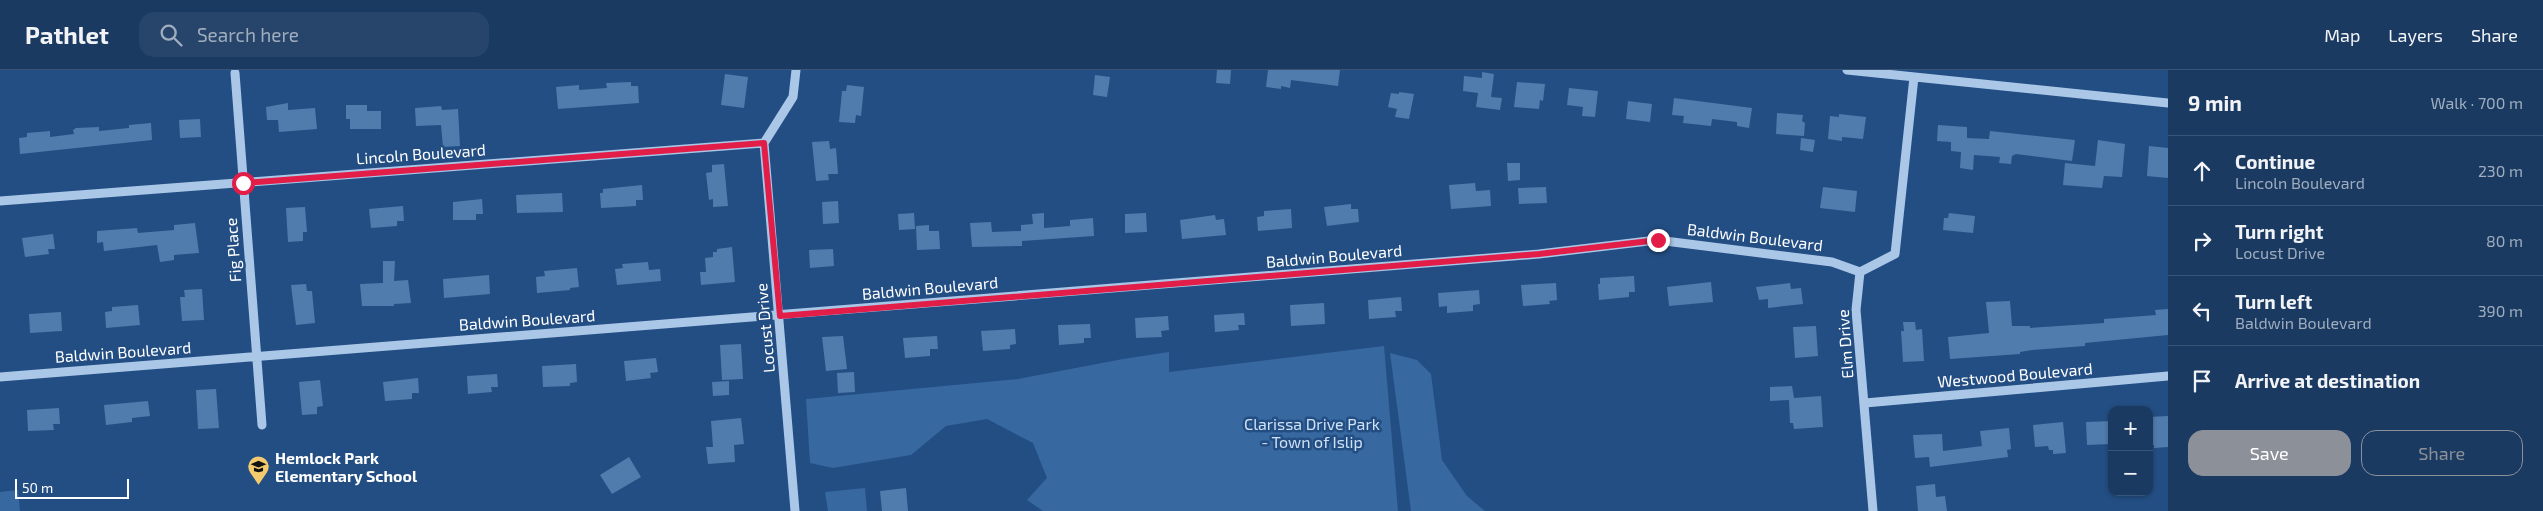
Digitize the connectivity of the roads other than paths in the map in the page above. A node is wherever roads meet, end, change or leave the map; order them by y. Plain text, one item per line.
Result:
1 (796, 70) edge
2 (1847, 70) edge
3 (235, 73) dead end
4 (1914, 77) junction
5 (2168, 103) edge
6 (764, 143) junction
7 (243, 183) junction
8 (0, 202) edge
9 (1860, 272) junction
10 (780, 316) junction
11 (256, 357) junction
12 (2168, 376) edge
13 (0, 377) edge
14 (1865, 403) junction
15 (262, 426) dead end
16 (795, 511) edge
17 (1873, 511) edge

1 - 6 street
2 - 4 street
3 - 7 street, Fig Place
4 - 5 street
4 - 9 street
6 - 7 street, Lincoln Boulevard
6 - 10 street, Locust Drive
7 - 8 street, Lincoln Boulevard
7 - 11 street, Fig Place
9 - 10 street, Baldwin Boulevard
9 - 14 street, Elm Drive
10 - 11 street, Baldwin Boulevard
10 - 16 street, Locust Drive
11 - 13 street, Baldwin Boulevard
11 - 15 street, Fig Place
12 - 14 street, Westwood Boulevard
14 - 17 street, Elm Drive

